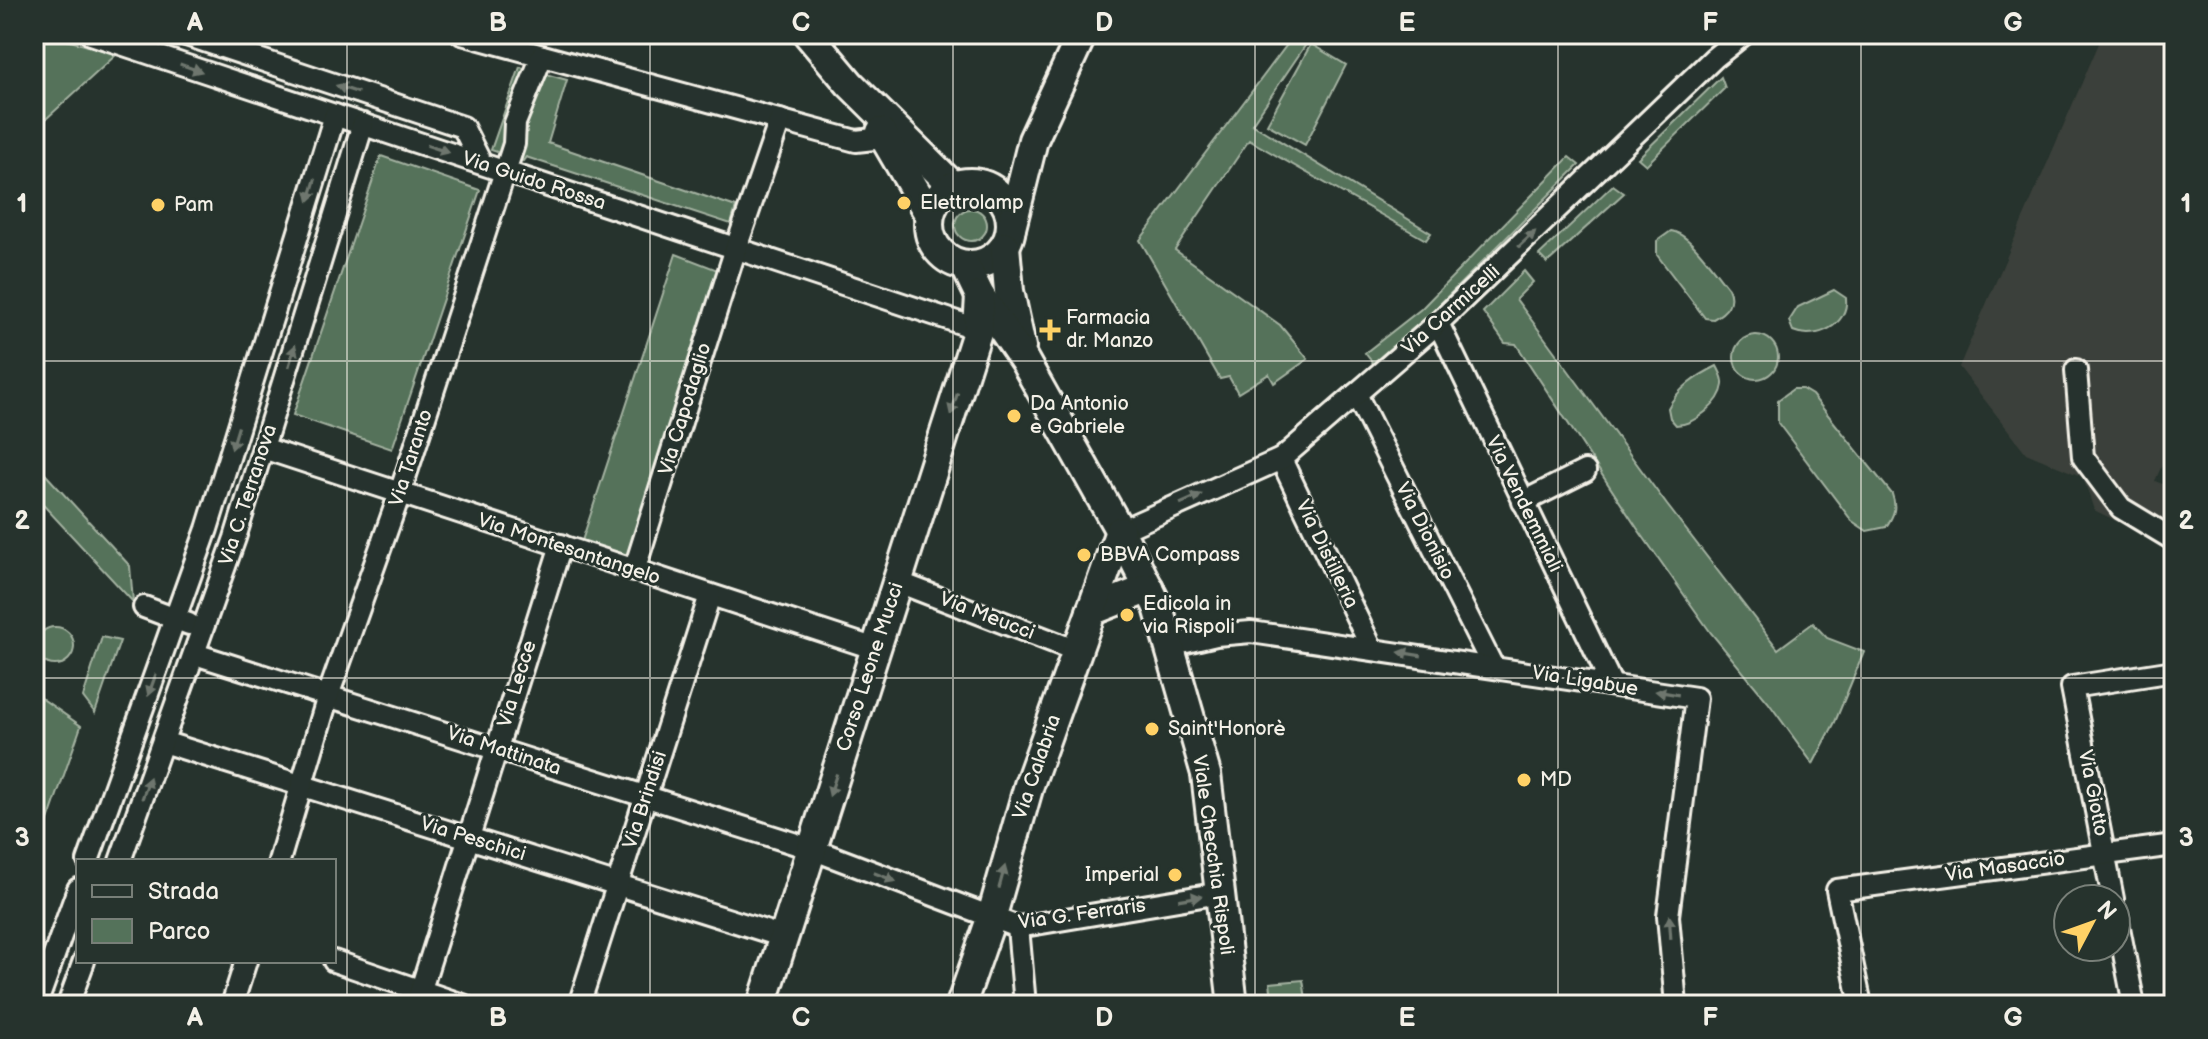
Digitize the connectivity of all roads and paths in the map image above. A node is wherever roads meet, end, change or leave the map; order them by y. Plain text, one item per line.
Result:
1 (91, 34) edge
2 (183, 34) edge
3 (462, 34) edge
4 (808, 34) edge
5 (1082, 34) edge
6 (1744, 34) edge
7 (542, 56) junction
8 (850, 84) junction
9 (335, 115) junction
10 (780, 120) junction
11 (363, 124) junction
12 (882, 134) junction
13 (1033, 140) junction
14 (481, 163) junction
15 (504, 171) junction
16 (985, 185) junction
17 (953, 186) junction
18 (929, 214) junction
19 (1008, 238) junction
20 (736, 248) junction
21 (965, 265) junction
22 (980, 296) junction
23 (1438, 323) junction
24 (978, 329) junction
25 (1024, 360) junction
26 (2076, 370) dead end
27 (1356, 394) junction
28 (263, 448) junction
29 (1281, 459) junction
30 (1585, 471) dead end
31 (400, 493) junction
32 (1523, 502) junction
33 (1120, 531) junction
34 (2174, 540) edge
35 (561, 545) junction
36 (634, 571) junction
37 (898, 582) junction
38 (1149, 588) junction
39 (710, 595) junction
40 (144, 607) dead end
41 (1091, 611) junction
42 (175, 619) junction
43 (204, 630) junction
44 (1169, 646) junction
45 (876, 649) junction
46 (1372, 649) junction
47 (1077, 651) junction
48 (195, 654) junction
49 (1493, 667) junction
50 (2174, 671) edge
51 (1612, 685) junction
52 (328, 696) junction
53 (163, 742) junction
54 (497, 749) junction
55 (303, 786) junction
56 (647, 796) junction
57 (468, 838) junction
58 (2174, 845) edge
59 (812, 849) junction
60 (2105, 853) junction
61 (89, 859) edge
62 (121, 859) edge
63 (280, 859) edge
64 (2110, 883) edge
65 (617, 885) junction
66 (1220, 893) junction
67 (76, 895) edge
68 (1004, 923) junction
69 (784, 937) junction
70 (336, 962) edge
71 (83, 963) edge
72 (245, 963) edge
73 (2126, 963) edge
74 (418, 998) edge
75 (36, 1005) edge
76 (68, 1005) edge
77 (232, 1005) edge
78 (463, 1005) edge
79 (579, 1005) edge
80 (762, 1005) edge
81 (961, 1005) edge
82 (1025, 1005) edge
83 (1233, 1005) edge
84 (1676, 1005) edge
85 (1861, 1005) edge
86 (2134, 1005) edge

1 -> 9 street, Via Guido Rossa
14 -> 2 street
3 - 7 street
4 - 8 main road
5 - 13 main road
23 -> 6 street, Via Carmicelli
7 - 10 street
7 - 15 street, Via Taranto
8 - 12 main road
8 - 17 main road
9 - 11 street, Via Guido Rossa
9 -> 42 street
10 - 12 street
10 - 20 street, Via Capodaglio
11 -> 14 street, Via Guido Rossa
28 -> 11 street, Via C. Terranova
12 - 18 main road
13 - 16 main road
13 - 19 main road
14 - 15 street, Via Guido Rossa
15 - 20 street, Via Guido Rossa
15 - 31 street, Via Taranto
16 - 17 main road
16 - 19 main road, Viale Checchia Rispoli
17 - 18 main road
18 - 21 main road
19 - 21 main road
19 - 25 main road, Viale Checchia Rispoli
20 - 24 street, Via Guido Rossa
20 - 36 street, Via Capodaglio
21 - 22 main road, Viale Checchia Rispoli
22 - 24 main road, Corso Leone Mucci
22 - 25 main road, Viale Checchia Rispoli
23 - 27 street, Via Carmicelli
23 - 32 street, Via Vendemmiali
24 -> 37 main road, Corso Leone Mucci
25 - 33 main road, Viale Checchia Rispoli
26 - 34 street
27 - 29 street, Via Carmicelli
27 - 49 street, Via Dionisio
28 - 31 street, Via Montesantangelo
28 - 43 street, Via C. Terranova
33 -> 29 street, Via Carmicelli
29 - 46 street, Via Distilleria
30 - 32 street
31 - 35 street, Via Montesantangelo
31 - 52 street, Via Taranto
32 - 51 street, Via Vendemmiali
33 - 38 main road, Viale Checchia Rispoli
33 - 41 main road, Via Calabria
35 - 36 street, Via Montesantangelo
35 - 54 street, Via Lecce
36 - 39 street, Via Montesantangelo
37 - 45 main road, Corso Leone Mucci
37 - 47 street, Via Meucci
38 - 41 main road
38 - 44 main road, Viale Checchia Rispoli
39 - 45 street, Via Montesantangelo
39 - 56 street, Via Brindisi
40 - 42 street
41 - 47 main road, Via Calabria
42 - 43 street
42 -> 61 street
43 - 48 street, Via C. Terranova
44 - 46 street, Via Ligabue
44 - 66 main road, Viale Checchia Rispoli
45 -> 59 main road, Corso Leone Mucci
49 -> 46 street, Via Ligabue
68 -> 47 main road, Via Calabria
48 - 52 street, Via Mattinata
48 - 53 street, Via C. Terranova
49 - 51 street, Via Ligabue
50 - 60 street, Via Giotto
84 -> 51 street, Via Ligabue
52 - 54 street, Via Mattinata
52 - 55 street, Via Taranto
53 - 55 street, Via Peschici
62 -> 53 street, Via C. Terranova
54 - 56 street, Via Mattinata
54 - 57 street, Via Lecce
55 - 57 street, Via Peschici
55 - 63 street, Via Taranto
56 - 59 street, Via Mattinata
56 - 65 street, Via Brindisi
57 - 65 street, Via Peschici
57 - 74 street, Via Lecce
58 - 60 street, Via Masaccio
59 -> 68 street, Via G. Ferraris
59 - 69 main road, Corso Leone Mucci
60 - 64 street, Via Giotto
60 - 85 street, Via Masaccio
65 - 69 street, Via Peschici
65 - 79 street, Via Brindisi
68 -> 66 street, Via G. Ferraris
66 - 83 main road, Viale Checchia Rispoli
67 - 75 street
68 - 81 main road, Via Calabria
68 - 82 street
69 - 80 main road, Corso Leone Mucci
70 - 74 street
71 - 76 street
72 - 77 street
73 - 86 street
74 - 78 street

